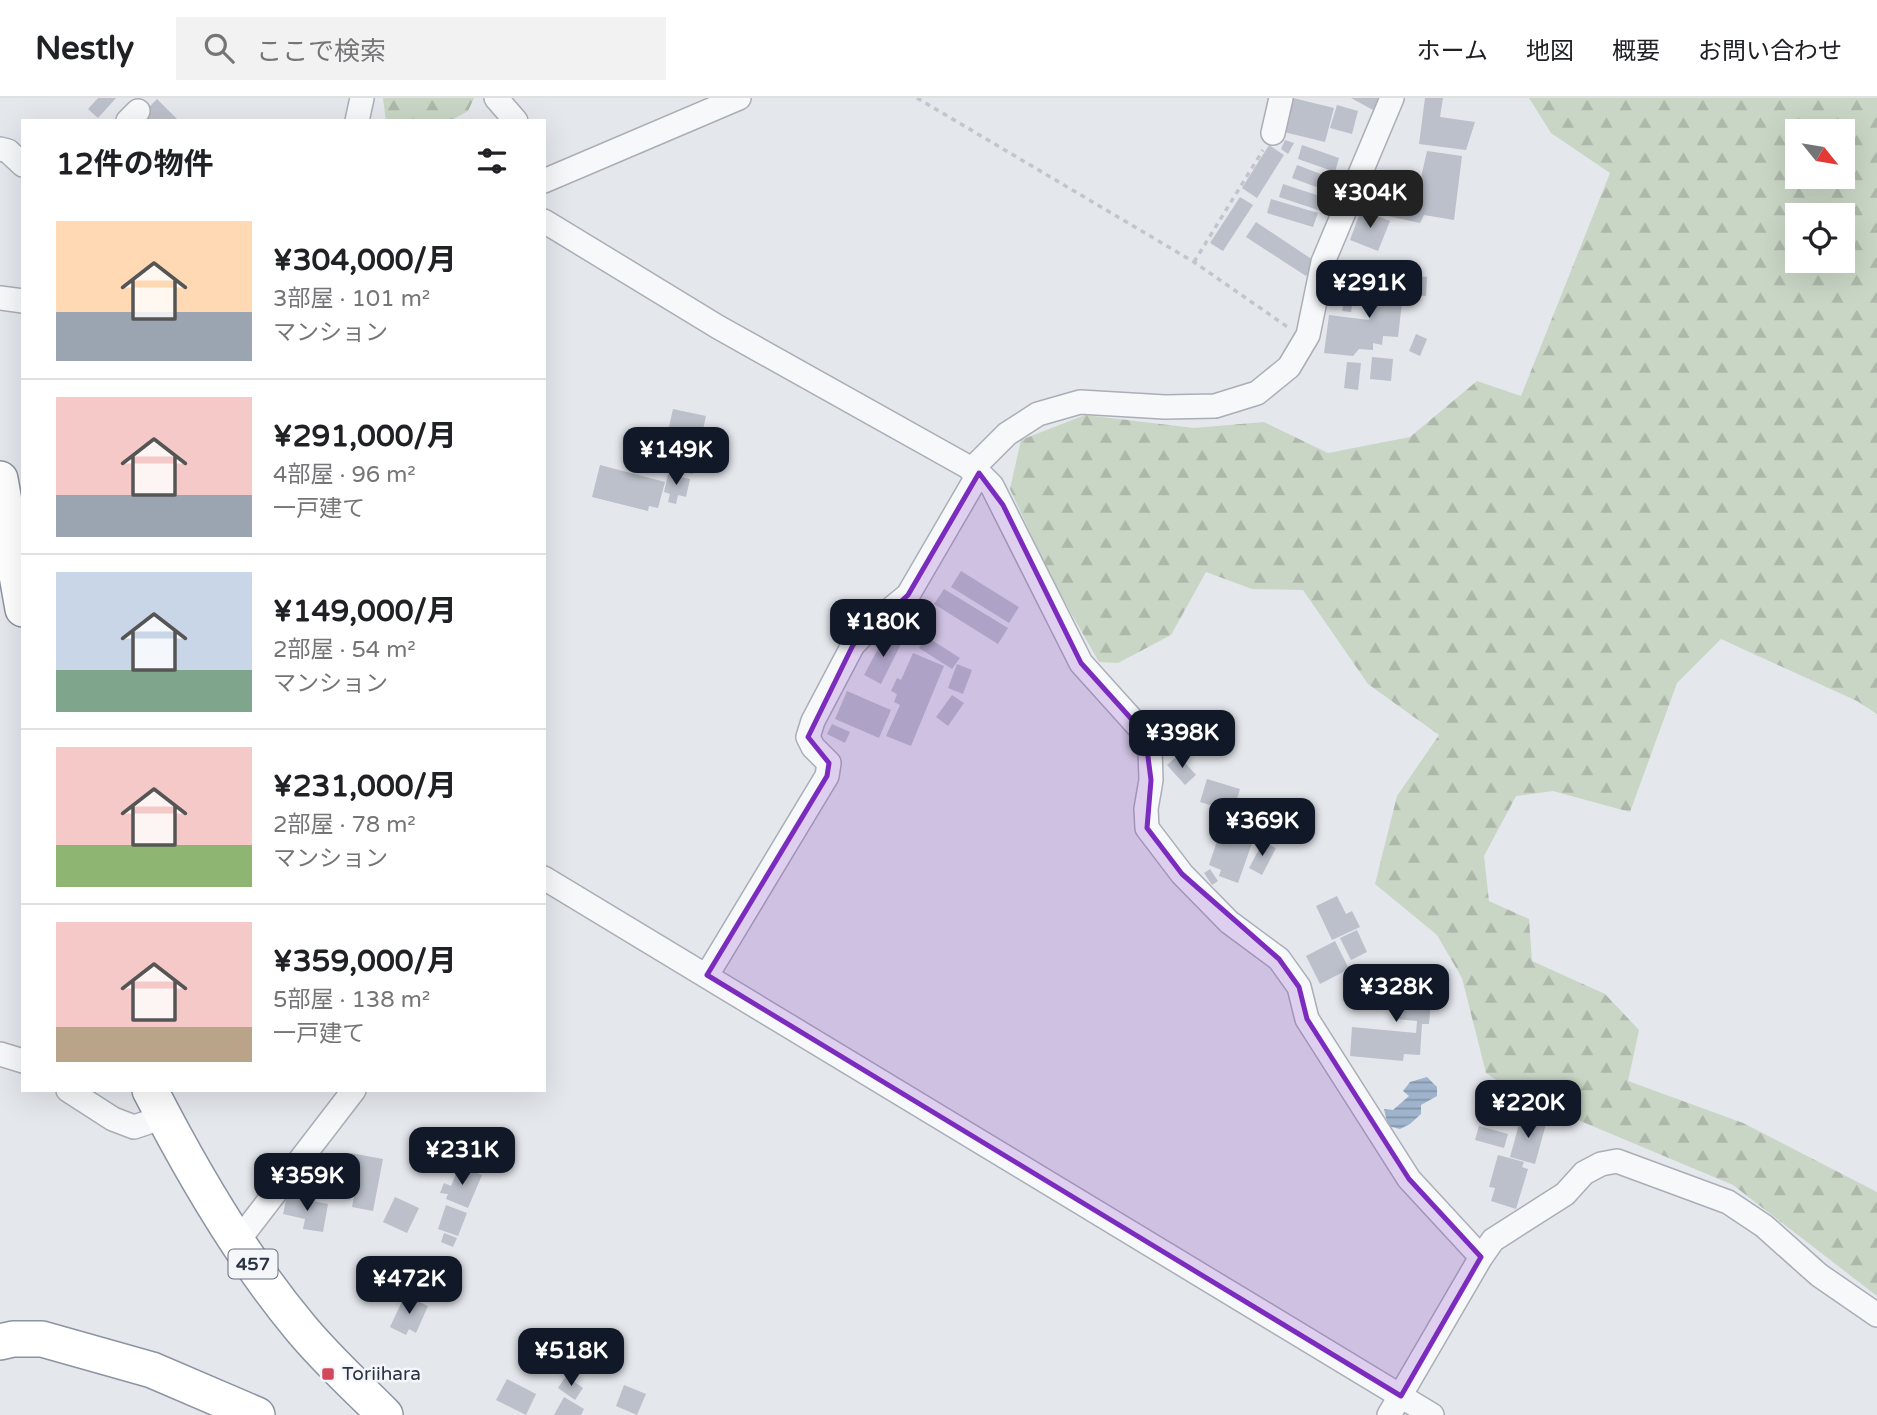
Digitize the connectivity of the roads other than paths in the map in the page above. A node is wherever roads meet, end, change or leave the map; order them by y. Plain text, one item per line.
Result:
1 (362, 98) edge
2 (496, 98) edge
3 (739, 98) edge
4 (1281, 98) edge
5 (1392, 98) edge
6 (357, 119) edge
7 (514, 119) edge
8 (1273, 133) road end
9 (0, 149) edge
10 (21, 163) edge
11 (546, 180) edge
12 (546, 221) edge
13 (0, 298) edge
14 (21, 301) edge
15 (975, 472) junction
16 (0, 479) edge
17 (21, 598) edge
18 (546, 879) edge
19 (707, 975) junction
20 (0, 1054) edge
21 (21, 1060) edge
22 (71, 1092) edge
23 (353, 1092) edge
24 (157, 1104) edge
25 (238, 1241) junction
26 (1481, 1257) junction
27 (1877, 1315) edge
28 (0, 1342) edge
29 (1395, 1406) edge
30 (221, 1408) edge
31 (257, 1415) edge
32 (385, 1415) edge
33 (1432, 1415) edge

1 - 6 street
2 - 7 street
3 - 11 street
4 - 8 street
5 - 15 street
9 - 10 street
12 - 15 street
13 - 14 street
15 - 19 street
15 - 26 street
16 - 17 highway
18 - 19 street
19 - 29 street
20 - 21 street
22 - 24 street
23 - 25 street
24 - 25 highway, 457
25 - 32 highway, 457
26 - 27 street
26 - 29 street
28 - 30 highway
29 - 33 street
30 - 31 highway

